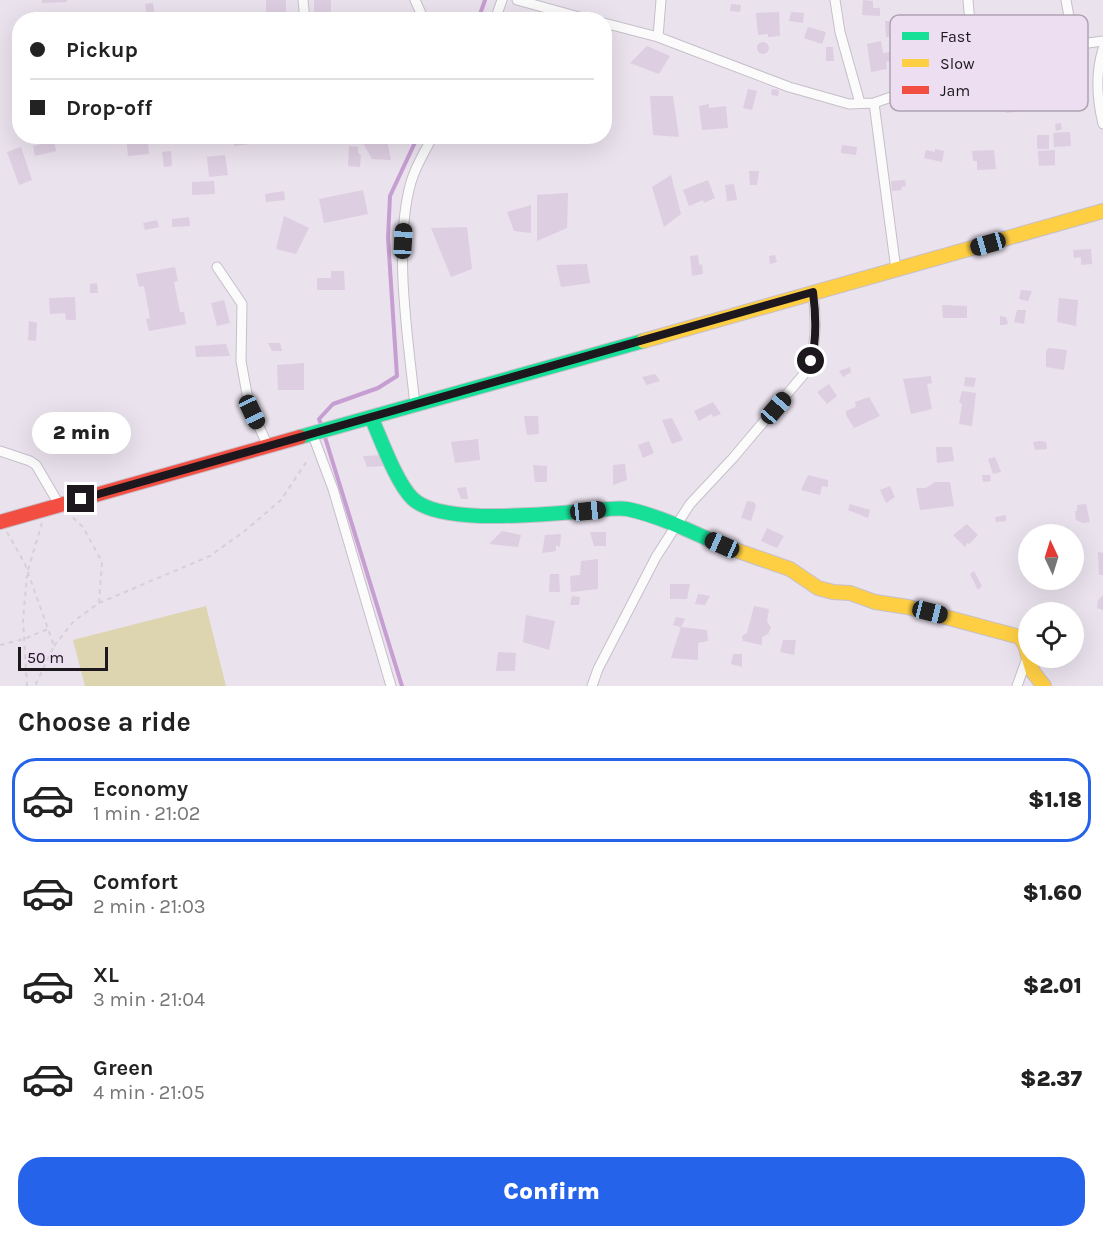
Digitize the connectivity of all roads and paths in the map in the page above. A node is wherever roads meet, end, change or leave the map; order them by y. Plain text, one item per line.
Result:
1 (517, 0) edge
2 (661, 0) edge
3 (835, 0) edge
4 (968, 0) edge
5 (1066, 0) edge
6 (561, 12) edge
7 (969, 15) edge
8 (1069, 15) edge
9 (612, 25) edge
10 (658, 38) junction
11 (1103, 41) edge
12 (1088, 43) edge
13 (1103, 50) edge
14 (1101, 62) edge
15 (890, 97) edge
16 (874, 103) junction
17 (860, 104) junction
18 (1103, 124) edge
19 (429, 144) edge
20 (1103, 211) edge
21 (217, 267) dead end
22 (896, 270) junction
23 (813, 292) junction
24 (415, 405) junction
25 (371, 417) junction
26 (315, 440) junction
27 (268, 446) junction
28 (0, 451) edge
29 (53, 507) junction
30 (1, 522) edge
31 (676, 525) junction
32 (28, 572) junction
33 (99, 603) junction
34 (48, 629) junction
35 (1018, 636) edge
36 (24, 639) junction
37 (0, 645) edge
38 (54, 646) junction
39 (1023, 668) edge
40 (1031, 668) edge
41 (27, 686) edge
42 (35, 686) edge
43 (391, 686) edge
44 (592, 686) edge
45 (1017, 686) edge
46 (1044, 686) edge

1 - 6 street
2 - 10 street
3 - 17 street
4 - 7 street
5 - 8 street
9 - 10 street
10 - 17 street
11 - 12 street
13 - 14 street
14 - 18 street
15 - 16 street
16 - 17 street
16 - 22 street
19 - 24 street
20 - 22 main road
21 - 27 street
22 - 23 main road
23 - 24 main road
23 - 31 street
24 - 25 main road
25 - 26 main road
25 - 31 main road
26 - 27 main road
26 - 33 path
26 - 43 street
27 - 29 main road
28 - 29 street
29 - 30 main road
29 - 32 path
29 - 33 path
30 - 32 path
31 - 35 main road
31 - 44 street
32 - 34 path
32 - 36 path
33 - 38 path
34 - 36 path
34 - 38 path
36 - 37 path
36 - 41 path
38 - 42 path
39 - 45 street
40 - 46 main road

